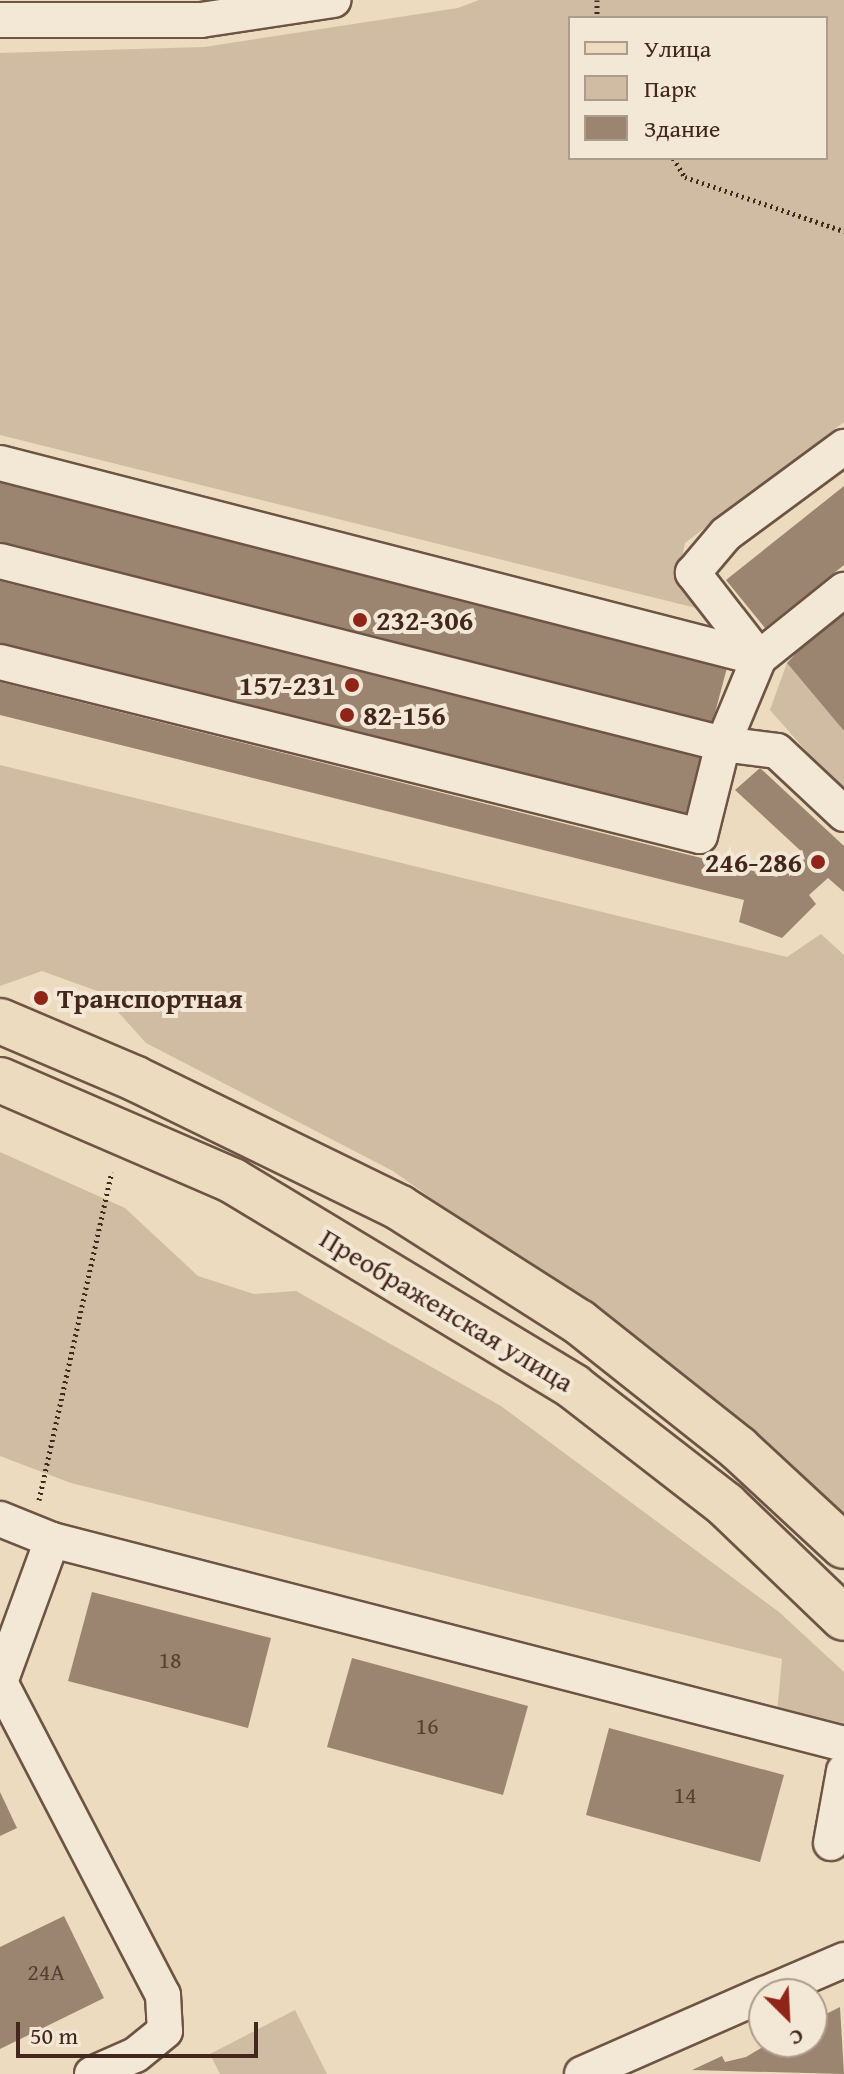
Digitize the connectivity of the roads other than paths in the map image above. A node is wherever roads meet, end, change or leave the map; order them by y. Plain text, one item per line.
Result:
1 (333, 0) edge
2 (0, 20) edge
3 (844, 447) edge
4 (0, 463) edge
5 (0, 561) edge
6 (844, 591) edge
7 (759, 658) junction
8 (0, 662) edge
9 (723, 744) junction
10 (844, 814) edge
11 (0, 1021) edge
12 (0, 1080) edge
13 (0, 1519) edge
14 (42, 1536) junction
15 (844, 1546) edge
16 (844, 1618) edge
17 (0, 1682) edge
18 (844, 1744) edge
19 (844, 1771) edge
20 (831, 1843) dead end
21 (844, 1960) edge
22 (802, 1978) edge
23 (748, 2001) edge
24 (92, 2074) edge
25 (582, 2074) edge

1 - 2 street
3 - 7 street
4 - 7 street
5 - 9 street
6 - 7 street
7 - 9 street
8 - 9 street
9 - 10 street
11 - 15 main road, Преображенская улица
12 - 16 main road, Преображенская улица
13 - 14 street
14 - 17 street
14 - 18 street
17 - 24 street
19 - 20 street
21 - 22 street
23 - 25 street

